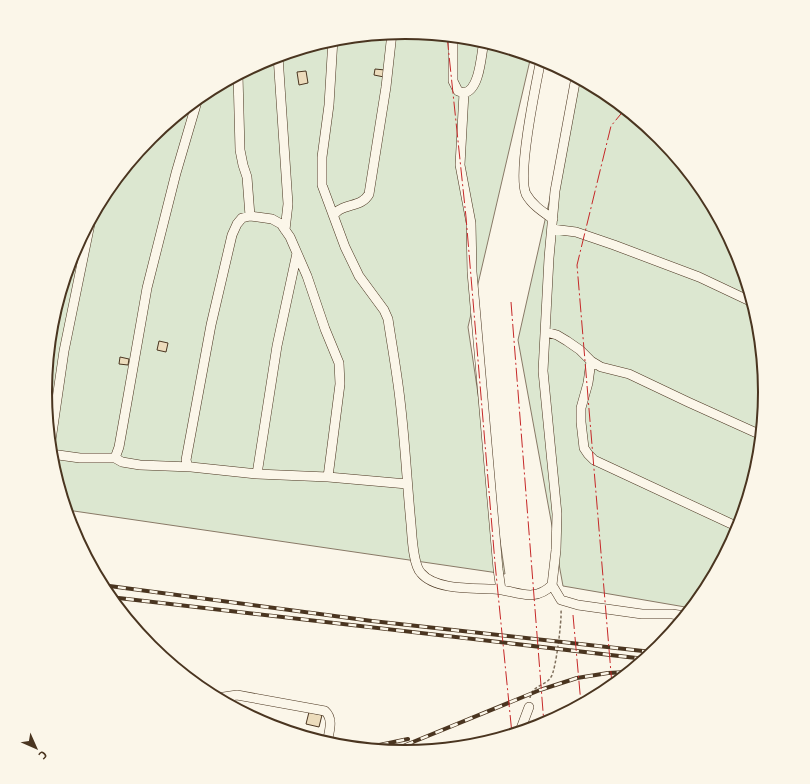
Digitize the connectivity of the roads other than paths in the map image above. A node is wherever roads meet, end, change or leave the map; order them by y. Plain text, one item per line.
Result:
1 (391, 40) edge
2 (453, 42) edge
3 (333, 47) edge
4 (483, 48) edge
5 (278, 63) edge
6 (539, 66) edge
7 (238, 81) edge
8 (575, 82) edge
9 (464, 93) junction
10 (195, 108) edge
11 (333, 215) junction
12 (250, 216) junction
13 (553, 219) junction
14 (552, 229) junction
15 (285, 230) junction
16 (87, 238) edge
17 (297, 253) junction
18 (745, 299) edge
19 (546, 332) junction
20 (591, 361) junction
21 (54, 422) edge
22 (755, 433) edge
23 (58, 455) edge
24 (115, 458) junction
25 (188, 467) junction
26 (257, 474) junction
27 (328, 477) junction
28 (407, 484) junction
29 (732, 524) edge
30 (552, 585) junction
31 (501, 590) junction
32 (679, 614) edge
33 (226, 697) edge
34 (529, 707) road end
35 (522, 724) edge
36 (328, 736) edge

1 - 11 street
2 - 9 street
3 - 11 street
4 - 9 street
5 - 15 street
6 - 13 street
7 - 12 street
8 - 13 street
9 - 31 street
10 - 24 street
11 - 28 street
12 - 15 street
12 - 25 street
13 - 14 street
14 - 18 street
14 - 19 street
15 - 17 street
16 - 21 street
17 - 26 street
17 - 27 street
19 - 20 street
19 - 30 street
20 - 22 street
20 - 29 street
23 - 24 street
24 - 25 street
25 - 26 street
26 - 27 street
27 - 28 street
28 - 31 street
30 - 31 street
30 - 32 street
33 - 36 street
34 - 35 street

